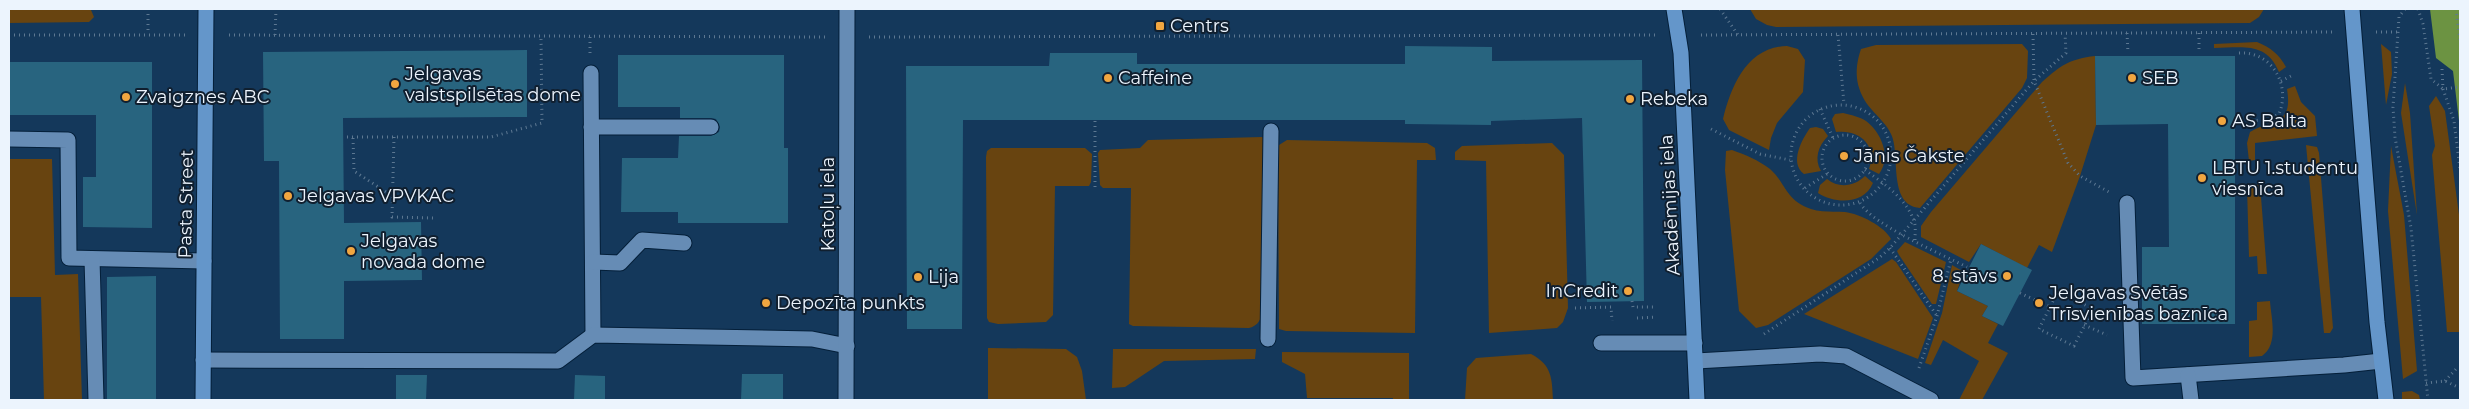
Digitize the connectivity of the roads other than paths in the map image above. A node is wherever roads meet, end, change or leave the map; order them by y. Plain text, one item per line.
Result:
1 (206, 9) edge
2 (847, 9) edge
3 (1674, 9) edge
4 (2352, 9) edge
5 (591, 73) dead end
6 (591, 127) junction
7 (711, 127) dead end
8 (1271, 132) dead end
9 (9, 140) edge
10 (2127, 203) road end
11 (684, 242) dead end
12 (92, 259) junction
13 (204, 261) junction
14 (592, 262) junction
15 (593, 335) junction
16 (1268, 339) dead end
17 (1608, 343) road end
18 (1695, 343) junction
19 (847, 346) junction
20 (203, 360) junction
21 (1696, 361) junction
22 (2380, 361) junction
23 (2188, 375) junction
24 (96, 400) edge
25 (203, 400) edge
26 (846, 400) edge
27 (1697, 400) edge
28 (1932, 400) edge
29 (2190, 400) edge
30 (2386, 400) edge

1 - 13 main road, Pasta Street
2 - 19 street, Katoļu iela
3 - 18 main road, Akadēmijas iela
4 - 22 main road
5 - 6 street
6 - 7 street
6 - 14 street
8 - 16 street
9 - 12 street
10 - 23 street
11 - 14 street
12 - 13 street
12 - 24 street
13 - 20 main road, Pasta Street
14 - 15 street
15 - 19 street
15 - 20 street
17 - 18 street
18 - 21 main road, Akadēmijas iela
19 - 26 street, Katoļu iela
20 - 25 main road, Pasta Street
21 - 27 main road, Akadēmijas iela
21 - 28 street
22 - 23 street
22 - 30 main road
23 - 29 street

